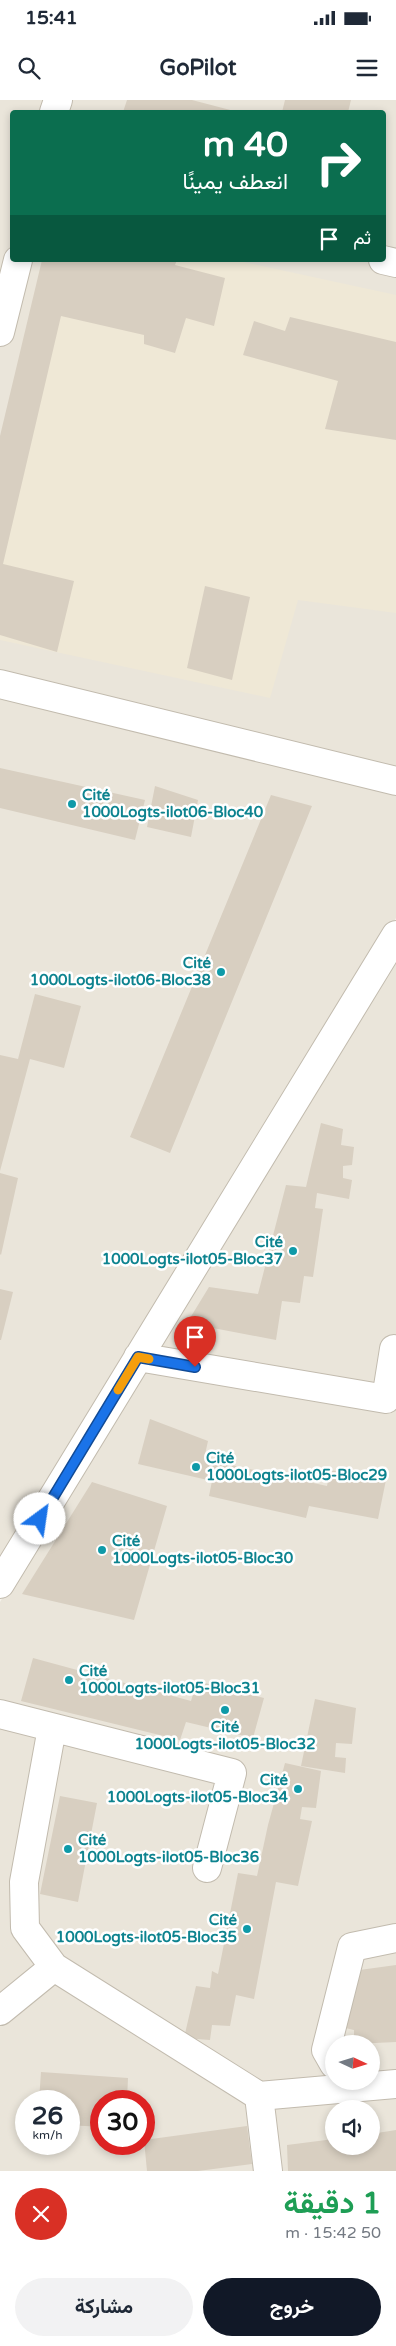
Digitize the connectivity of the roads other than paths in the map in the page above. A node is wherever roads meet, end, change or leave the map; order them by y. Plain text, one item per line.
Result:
1 (18, 262) edge
2 (0, 332) edge
3 (0, 684) edge
4 (396, 781) edge
5 (396, 935) edge
6 (394, 1349) dead end
7 (138, 1357) junction
8 (0, 1584) edge
9 (0, 1714) edge
10 (52, 1728) junction
11 (207, 1868) dead end
12 (396, 1938) edge
13 (54, 1967) junction
14 (0, 2011) edge
15 (330, 2035) edge
16 (380, 2084) edge
17 (396, 2084) edge
18 (325, 2088) edge
19 (260, 2096) junction
20 (268, 2171) edge

1 - 2 street
3 - 4 street
5 - 7 street
6 - 7 street
7 - 8 street
9 - 10 street
10 - 11 street
10 - 13 street
12 - 15 street
13 - 14 street
13 - 19 street
16 - 17 street
18 - 19 street
19 - 20 street

